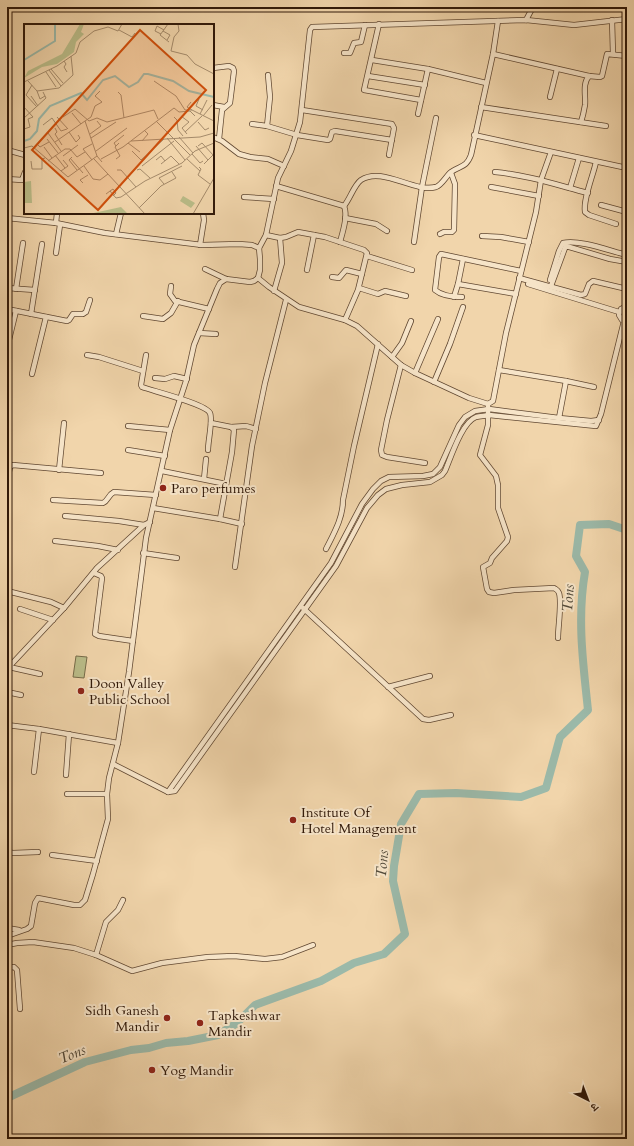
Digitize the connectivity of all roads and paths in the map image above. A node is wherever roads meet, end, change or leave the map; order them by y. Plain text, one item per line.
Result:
1 (533, 7) edge
2 (627, 19) edge
3 (526, 20) junction
4 (612, 20) junction
5 (498, 21) junction
6 (379, 24) junction
7 (365, 25) junction
8 (344, 53) dead end
9 (493, 54) junction
10 (613, 54) junction
11 (627, 56) edge
12 (372, 60) junction
13 (214, 68) edge
14 (428, 69) junction
15 (557, 69) junction
16 (268, 75) dead end
17 (368, 76) junction
18 (589, 76) junction
19 (486, 83) junction
20 (425, 85) junction
21 (550, 97) dead end
22 (421, 100) junction
23 (214, 106) edge
24 (224, 107) junction
25 (482, 107) junction
26 (302, 110) junction
27 (418, 114) dead end
28 (436, 118) dead end
29 (582, 122) junction
30 (252, 124) dead end
31 (267, 126) junction
32 (606, 126) dead end
33 (297, 135) junction
34 (474, 135) junction
35 (214, 137) edge
36 (219, 139) junction
37 (392, 140) junction
38 (7, 150) edge
39 (551, 152) junction
40 (24, 155) edge
41 (389, 155) dead end
42 (580, 158) junction
43 (596, 162) junction
44 (284, 166) junction
45 (627, 168) edge
46 (495, 172) dead end
47 (451, 173) junction
48 (24, 175) edge
49 (7, 179) edge
50 (542, 180) junction
51 (276, 186) junction
52 (422, 187) junction
53 (491, 187) dead end
54 (570, 188) junction
55 (588, 193) junction
56 (539, 196) junction
57 (244, 197) dead end
58 (274, 199) junction
59 (601, 205) dead end
60 (344, 206) junction
61 (627, 212) edge
62 (58, 214) edge
63 (121, 214) edge
64 (203, 214) edge
65 (7, 218) edge
66 (345, 218) junction
67 (58, 224) junction
68 (616, 224) dead end
69 (387, 231) dead end
70 (116, 234) junction
71 (440, 234) dead end
72 (266, 235) junction
73 (314, 235) junction
74 (482, 236) dead end
75 (280, 238) junction
76 (340, 242) junction
77 (414, 242) dead end
78 (529, 242) junction
79 (23, 243) dead end
80 (42, 244) dead end
81 (200, 245) junction
82 (259, 248) junction
83 (56, 253) dead end
84 (627, 255) edge
85 (367, 256) junction
86 (463, 258) junction
87 (627, 262) edge
88 (205, 269) dead end
89 (307, 270) dead end
90 (412, 270) dead end
91 (521, 271) junction
92 (362, 274) junction
93 (332, 277) dead end
94 (258, 278) junction
95 (519, 278) junction
96 (226, 279) junction
97 (550, 280) dead end
98 (458, 284) junction
99 (528, 284) dead end
100 (171, 286) dead end
101 (551, 286) junction
102 (7, 288) edge
103 (16, 288) junction
104 (359, 288) junction
105 (627, 289) edge
106 (35, 290) junction
107 (274, 291) junction
108 (516, 294) junction
109 (406, 296) dead end
110 (454, 297) junction
111 (462, 297) dead end
112 (90, 300) dead end
113 (286, 300) junction
114 (178, 301) junction
115 (627, 306) edge
116 (462, 307) dead end
117 (209, 309) junction
118 (7, 310) edge
119 (16, 311) junction
120 (619, 312) junction
121 (31, 314) junction
122 (143, 316) dead end
123 (46, 317) junction
124 (438, 319) dead end
125 (345, 320) junction
126 (411, 321) dead end
127 (625, 321) edge
128 (199, 333) junction
129 (216, 334) dead end
130 (378, 344) junction
131 (7, 348) edge
132 (87, 355) dead end
133 (146, 355) dead end
134 (392, 357) junction
135 (401, 365) junction
136 (499, 370) junction
137 (143, 371) junction
138 (415, 373) junction
139 (32, 374) dead end
140 (155, 378) dead end
141 (187, 379) junction
142 (566, 381) junction
143 (434, 382) junction
144 (594, 387) dead end
145 (181, 399) junction
146 (488, 407) junction
147 (489, 415) junction
148 (559, 418) junction
149 (599, 420) junction
150 (64, 423) dead end
151 (211, 423) junction
152 (128, 426) dead end
153 (231, 427) junction
154 (256, 429) junction
155 (170, 430) junction
156 (128, 450) dead end
157 (208, 450) dead end
158 (165, 456) junction
159 (206, 459) dead end
160 (425, 463) dead end
161 (59, 470) junction
162 (162, 471) junction
163 (101, 473) dead end
164 (204, 479) junction
165 (7, 480) edge
166 (226, 484) junction
167 (156, 495) junction
168 (53, 500) dead end
169 (154, 508) junction
170 (64, 516) dead end
171 (220, 519) junction
172 (150, 522) junction
173 (242, 524) junction
174 (144, 526) junction
175 (55, 541) dead end
176 (326, 549) dead end
177 (118, 550) junction
178 (143, 553) junction
179 (177, 558) dead end
180 (235, 567) dead end
181 (94, 572) junction
182 (11, 592) dead end
183 (300, 606) junction
184 (64, 608) junction
185 (20, 609) dead end
186 (305, 610) junction
187 (53, 620) junction
188 (558, 638) dead end
189 (133, 641) junction
190 (269, 650) junction
191 (274, 653) junction
192 (8, 668) edge
193 (40, 674) dead end
194 (430, 676) dead end
195 (388, 687) junction
196 (7, 692) edge
197 (21, 695) dead end
198 (452, 715) dead end
199 (7, 725) edge
200 (39, 729) junction
201 (69, 734) junction
202 (205, 740) junction
203 (118, 743) junction
204 (209, 743) junction
205 (113, 764) junction
206 (34, 772) dead end
207 (66, 775) dead end
208 (168, 792) junction
209 (67, 794) dead end
210 (107, 794) junction
211 (7, 852) edge
212 (38, 852) dead end
213 (52, 855) dead end
214 (97, 861) junction
215 (123, 900) dead end
216 (7, 928) edge
217 (20, 930) junction
218 (7, 936) edge
219 (7, 946) edge
220 (312, 946) dead end
221 (96, 955) junction
222 (7, 968) edge
223 (20, 1009) dead end

1 - 3 street
2 - 4 street
3 - 4 street
3 - 5 street
4 - 10 street
5 - 6 street
5 - 9 street
6 - 7 street
6 - 12 street
7 - 8 street
7 - 26 street
9 - 15 street
9 - 19 street
10 - 11 street
10 - 18 street
12 - 14 street
12 - 17 street
13 - 24 street
14 - 19 street
14 - 20 street
15 - 18 street
15 - 21 street
16 - 31 street
17 - 20 street
17 - 22 street
18 - 29 street
19 - 25 street
20 - 22 street
22 - 27 street
23 - 24 street
24 - 36 street
25 - 29 street
25 - 34 street
26 - 33 street
26 - 37 street
28 - 52 street
29 - 32 street
30 - 31 street
31 - 33 street
33 - 37 street
33 - 44 street
34 - 39 street
34 - 47 street
35 - 36 street
36 - 44 street
37 - 41 street
38 - 40 street
39 - 42 street
39 - 50 street
42 - 43 street
42 - 54 street
43 - 45 street
43 - 55 street
44 - 51 street
46 - 50 street
47 - 52 street
47 - 71 street
48 - 49 street
50 - 54 street
50 - 56 street
51 - 58 street
51 - 60 street
52 - 60 street
52 - 77 street
53 - 56 street
54 - 55 street
55 - 68 street
56 - 78 street
57 - 58 street
58 - 72 street
59 - 61 street
60 - 66 street
62 - 67 street
63 - 70 street
64 - 81 street
65 - 67 street
66 - 69 street
66 - 76 street
67 - 70 street
67 - 83 street
70 - 81 street
72 - 75 street
72 - 82 street
73 - 75 street
73 - 76 street
73 - 89 street
74 - 78 street
75 - 107 street
76 - 85 street
78 - 91 street
79 - 103 street
80 - 106 street
81 - 82 street
82 - 94 street
84 - 97 street
85 - 90 street
85 - 92 street
86 - 91 street
86 - 98 street
86 - 110 street
87 - 101 street
88 - 96 street
91 - 95 street
92 - 93 street
92 - 104 street
94 - 96 street
94 - 107 street
95 - 101 street
95 - 108 street
96 - 117 street
98 - 108 street
98 - 110 street
99 - 120 street
100 - 114 street
101 - 105 street
102 - 103 street
103 - 106 street
104 - 109 street
104 - 125 street
106 - 121 street
107 - 113 street
108 - 136 street
110 - 111 street
112 - 123 street
113 - 125 street
113 - 154 street
114 - 117 street
114 - 122 street
115 - 120 street
116 - 143 street
117 - 128 street
118 - 119 street
119 - 121 street
119 - 131 street
120 - 127 street
121 - 123 street
123 - 139 street
124 - 138 street
125 - 130 street
126 - 134 street
127 - 149 street
128 - 129 street
128 - 141 street
130 - 134 street
130 - 176 street
132 - 137 street
133 - 137 street
134 - 135 street
135 - 138 street
135 - 160 street
136 - 142 street
136 - 146 street
137 - 145 street
138 - 143 street
140 - 141 street
141 - 145 street
142 - 144 street
142 - 148 street
143 - 146 street
145 - 151 street
145 - 155 street
146 - 147 street
146 - 148 street
146 - 183 street
147 - 149 street
147 - 186 street
147 - 188 street
148 - 149 street
150 - 161 street
151 - 153 street
151 - 157 street
152 - 155 street
153 - 154 street
153 - 166 street
154 - 173 street
155 - 158 street
156 - 158 street
158 - 162 street
159 - 164 street
161 - 163 street
161 - 165 street
162 - 164 street
162 - 167 street
164 - 166 street
166 - 171 street
167 - 168 street
167 - 169 street
169 - 171 street
169 - 172 street
170 - 174 street
171 - 173 street
172 - 174 street
172 - 178 street
173 - 180 street
174 - 177 street
175 - 177 street
177 - 181 street
178 - 179 street
178 - 189 street
181 - 184 street
181 - 189 street
182 - 184 street
183 - 186 street
183 - 190 street
184 - 187 street
185 - 187 street
186 - 191 street
186 - 195 street
187 - 192 street
189 - 203 street
190 - 191 street
190 - 202 street
191 - 204 street
192 - 193 street
194 - 195 street
195 - 198 street
196 - 197 street
199 - 200 street
200 - 201 street
200 - 206 street
201 - 203 street
201 - 207 street
202 - 204 street
202 - 208 street
203 - 205 street
204 - 208 street
205 - 208 street
205 - 210 street
209 - 210 street
210 - 214 street
211 - 212 street
213 - 214 street
214 - 217 street
215 - 221 street
216 - 217 street
217 - 218 street
219 - 221 street
220 - 221 street
222 - 223 street

